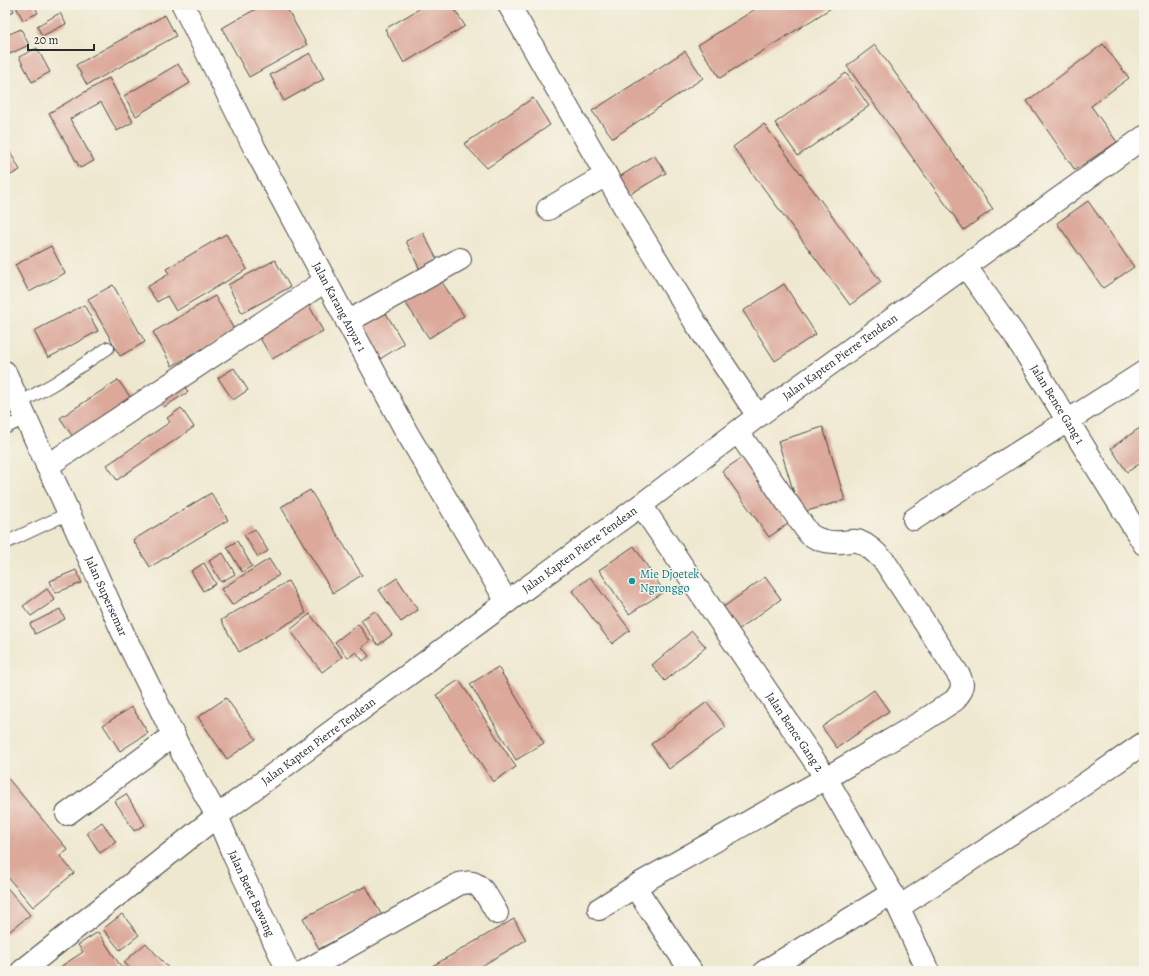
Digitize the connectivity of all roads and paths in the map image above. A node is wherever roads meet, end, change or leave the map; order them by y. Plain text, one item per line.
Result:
1 (183, 5) edge
2 (509, 5) edge
3 (1144, 137) edge
4 (606, 175) junction
5 (548, 209) dead end
6 (460, 259) dead end
7 (966, 267) junction
8 (325, 282) junction
9 (347, 322) junction
10 (108, 348) dead end
11 (5, 372) edge
12 (1144, 372) edge
13 (22, 411) junction
14 (758, 416) junction
15 (1068, 421) junction
16 (5, 428) edge
17 (738, 432) junction
18 (47, 466) junction
19 (641, 505) junction
20 (69, 513) junction
21 (914, 519) dead end
22 (6, 540) edge
23 (1144, 544) edge
24 (507, 602) junction
25 (174, 735) junction
26 (1144, 743) edge
27 (826, 778) junction
28 (66, 814) dead end
29 (216, 816) junction
30 (639, 884) junction
31 (896, 900) junction
32 (599, 910) dead end
33 (497, 913) dead end
34 (22, 971) edge
35 (288, 971) edge
36 (305, 971) edge
37 (691, 971) edge
38 (765, 971) edge
39 (928, 971) edge

1 - 8 street, Jalan Karang Anyar 1
2 - 4 street
3 - 7 street, Jalan Kapten Pierre Tendean
4 - 5 street
4 - 14 street
6 - 9 street
7 - 14 street, Jalan Kapten Pierre Tendean
7 - 15 street, Jalan Bence Gang 1
8 - 9 street, Jalan Karang Anyar 1
8 - 18 street
9 - 24 street, Jalan Karang Anyar 1
10 - 13 lane
11 - 13 street, Jalan Supersemar
12 - 15 street
13 - 16 lane
13 - 18 street, Jalan Supersemar
14 - 17 street, Jalan Kapten Pierre Tendean
15 - 21 street
15 - 23 street, Jalan Bence Gang 1
17 - 19 street, Jalan Kapten Pierre Tendean
17 - 27 street
18 - 20 street, Jalan Supersemar
19 - 24 street, Jalan Kapten Pierre Tendean
19 - 27 street, Jalan Bence Gang 2
20 - 22 lane
20 - 25 street, Jalan Supersemar
24 - 29 street, Jalan Kapten Pierre Tendean
25 - 28 street
25 - 29 street, Jalan Supersemar
26 - 31 street
27 - 30 street
27 - 31 street, Jalan Bence Gang 2
29 - 34 street, Jalan Kapten Pierre Tendean
29 - 35 street, Jalan Betet Bawang
30 - 32 street
30 - 37 street
31 - 38 street
31 - 39 street, Jalan Bence Gang 2
33 - 36 street

